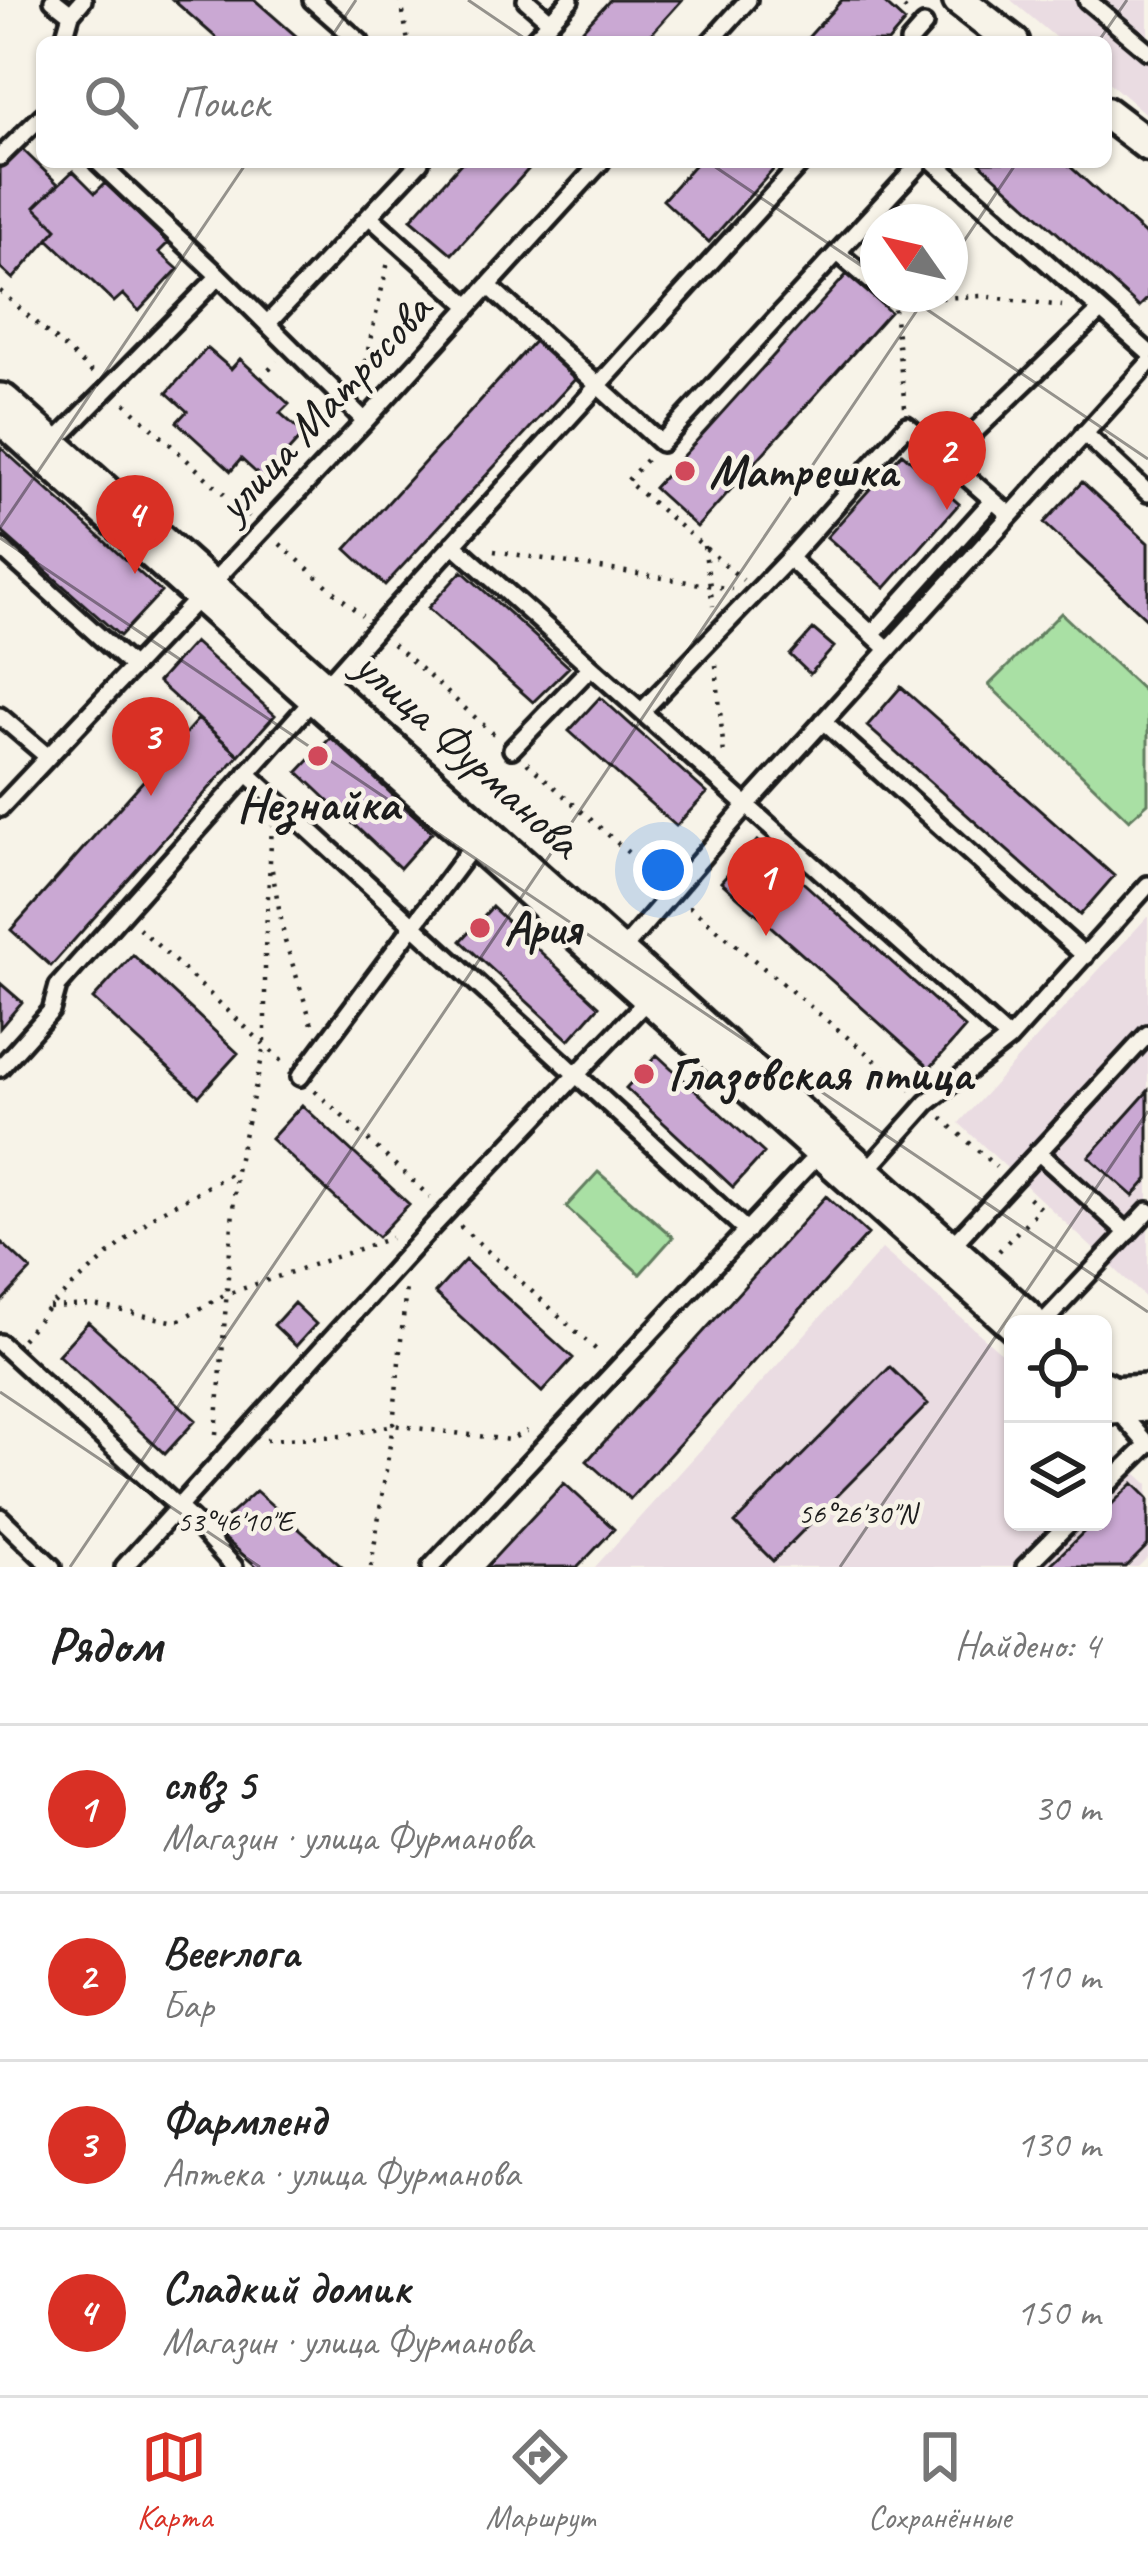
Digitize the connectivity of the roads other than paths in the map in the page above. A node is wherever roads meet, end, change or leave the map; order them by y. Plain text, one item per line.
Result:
1 (53, 0) edge
2 (83, 0) edge
3 (313, 0) edge
4 (526, 0) edge
5 (570, 0) edge
6 (748, 0) edge
7 (959, 0) edge
8 (1087, 0) edge
9 (70, 14) junction
10 (550, 21) junction
11 (924, 26) dead end
12 (64, 36) edge
13 (353, 36) edge
14 (536, 36) edge
15 (715, 36) edge
16 (915, 36) edge
17 (1005, 36) edge
18 (1148, 51) edge
19 (1112, 118) edge
20 (36, 122) edge
21 (1148, 146) edge
22 (0, 157) edge
23 (104, 168) edge
24 (414, 168) edge
25 (597, 168) edge
26 (797, 168) edge
27 (916, 168) edge
28 (941, 168) edge
29 (369, 216) junction
30 (838, 253) junction
31 (860, 272) edge
32 (219, 276) junction
33 (489, 286) junction
34 (470, 306) junction
35 (1100, 311) junction
36 (267, 324) junction
37 (1148, 352) edge
38 (1148, 364) edge
39 (600, 386) junction
40 (0, 407) edge
41 (365, 421) junction
42 (1084, 433) junction
43 (47, 449) junction
44 (946, 459) junction
45 (1148, 494) edge
46 (993, 500) junction
47 (1010, 515) junction
48 (453, 544) junction
49 (0, 547) edge
50 (789, 558) junction
51 (205, 590) junction
52 (872, 634) junction
53 (888, 650) junction
54 (131, 666) junction
55 (591, 667) junction
56 (319, 692) junction
57 (641, 710) junction
58 (0, 716) edge
59 (824, 721) junction
60 (512, 749) dead end
61 (48, 757) junction
62 (247, 773) junction
63 (748, 804) junction
64 (0, 808) edge
65 (479, 836) junction
66 (1148, 885) edge
67 (413, 923) junction
68 (1084, 956) junction
69 (615, 958) junction
70 (654, 993) junction
71 (1148, 1034) edge
72 (1010, 1040) junction
73 (0, 1068) edge
74 (578, 1073) junction
75 (300, 1077) dead end
76 (826, 1146) junction
77 (1038, 1152) junction
78 (861, 1178) junction
79 (1148, 1210) edge
80 (747, 1231) junction
81 (1128, 1233) junction
82 (945, 1253) junction
83 (1014, 1315) edge
84 (1051, 1315) edge
85 (4, 1353) edge
86 (1120, 1398) edge
87 (1148, 1445) edge
88 (1112, 1481) edge
89 (178, 1508) junction
90 (0, 1517) edge
91 (1061, 1531) edge
92 (52, 1567) edge
93 (124, 1567) edge
94 (234, 1567) edge
95 (431, 1567) edge
96 (1025, 1567) edge

1 - 9 lane
2 - 9 lane
3 - 13 lane
4 - 10 lane
5 - 10 lane
6 - 15 lane
7 - 17 street
8 - 18 lane
9 - 12 lane
10 - 14 lane
11 - 16 lane
19 - 21 street
20 - 22 lane
23 - 32 lane
24 - 29 lane
25 - 33 lane, улица Матросова
26 - 39 lane
27 - 30 lane
28 - 35 lane
29 - 34 lane
29 - 36 lane
30 - 31 lane
30 - 39 lane
32 - 36 lane
32 - 43 lane
33 - 34 lane, улица Матросова
33 - 39 lane
34 - 41 lane, улица Матросова
35 - 37 lane
35 - 44 lane
36 - 41 lane
38 - 42 lane
39 - 48 lane
40 - 43 main road, улица Фурманова
41 - 51 lane, улица Матросова
42 - 45 lane
42 - 47 lane
43 - 51 main road, улица Фурманова
44 - 46 lane
44 - 50 lane
46 - 47 lane
46 - 52 lane
47 - 53 lane
48 - 55 lane
48 - 56 lane
49 - 54 lane
50 - 52 lane
50 - 57 lane
51 - 54 lane, улица Матросова
51 - 56 main road, улица Фурманова
52 - 53 lane
53 - 59 lane
54 - 61 lane, улица Матросова
55 - 57 lane
55 - 60 lane
56 - 62 lane
56 - 65 main road, улица Фурманова
57 - 63 lane
58 - 61 lane
59 - 63 lane
59 - 68 lane
61 - 64 lane, улица Матросова
62 - 67 lane
62 - 73 lane
63 - 69 lane
63 - 72 lane
65 - 67 lane
65 - 69 main road, улица Фурманова
66 - 68 lane
67 - 74 lane
67 - 75 lane
68 - 72 lane
69 - 70 main road, улица Фурманова
70 - 74 lane
70 - 76 main road, улица Фурманова
71 - 77 lane
72 - 78 lane
74 - 80 lane
74 - 89 lane
76 - 78 main road, улица Фурманова
76 - 80 lane
77 - 81 lane
77 - 82 lane
78 - 82 main road, улица Фурманова
79 - 81 lane
80 - 95 lane
81 - 84 lane
82 - 83 main road, улица Фурманова
85 - 89 lane
86 - 87 lane
87 - 88 lane
89 - 93 lane
89 - 94 lane
90 - 92 lane
91 - 96 lane

